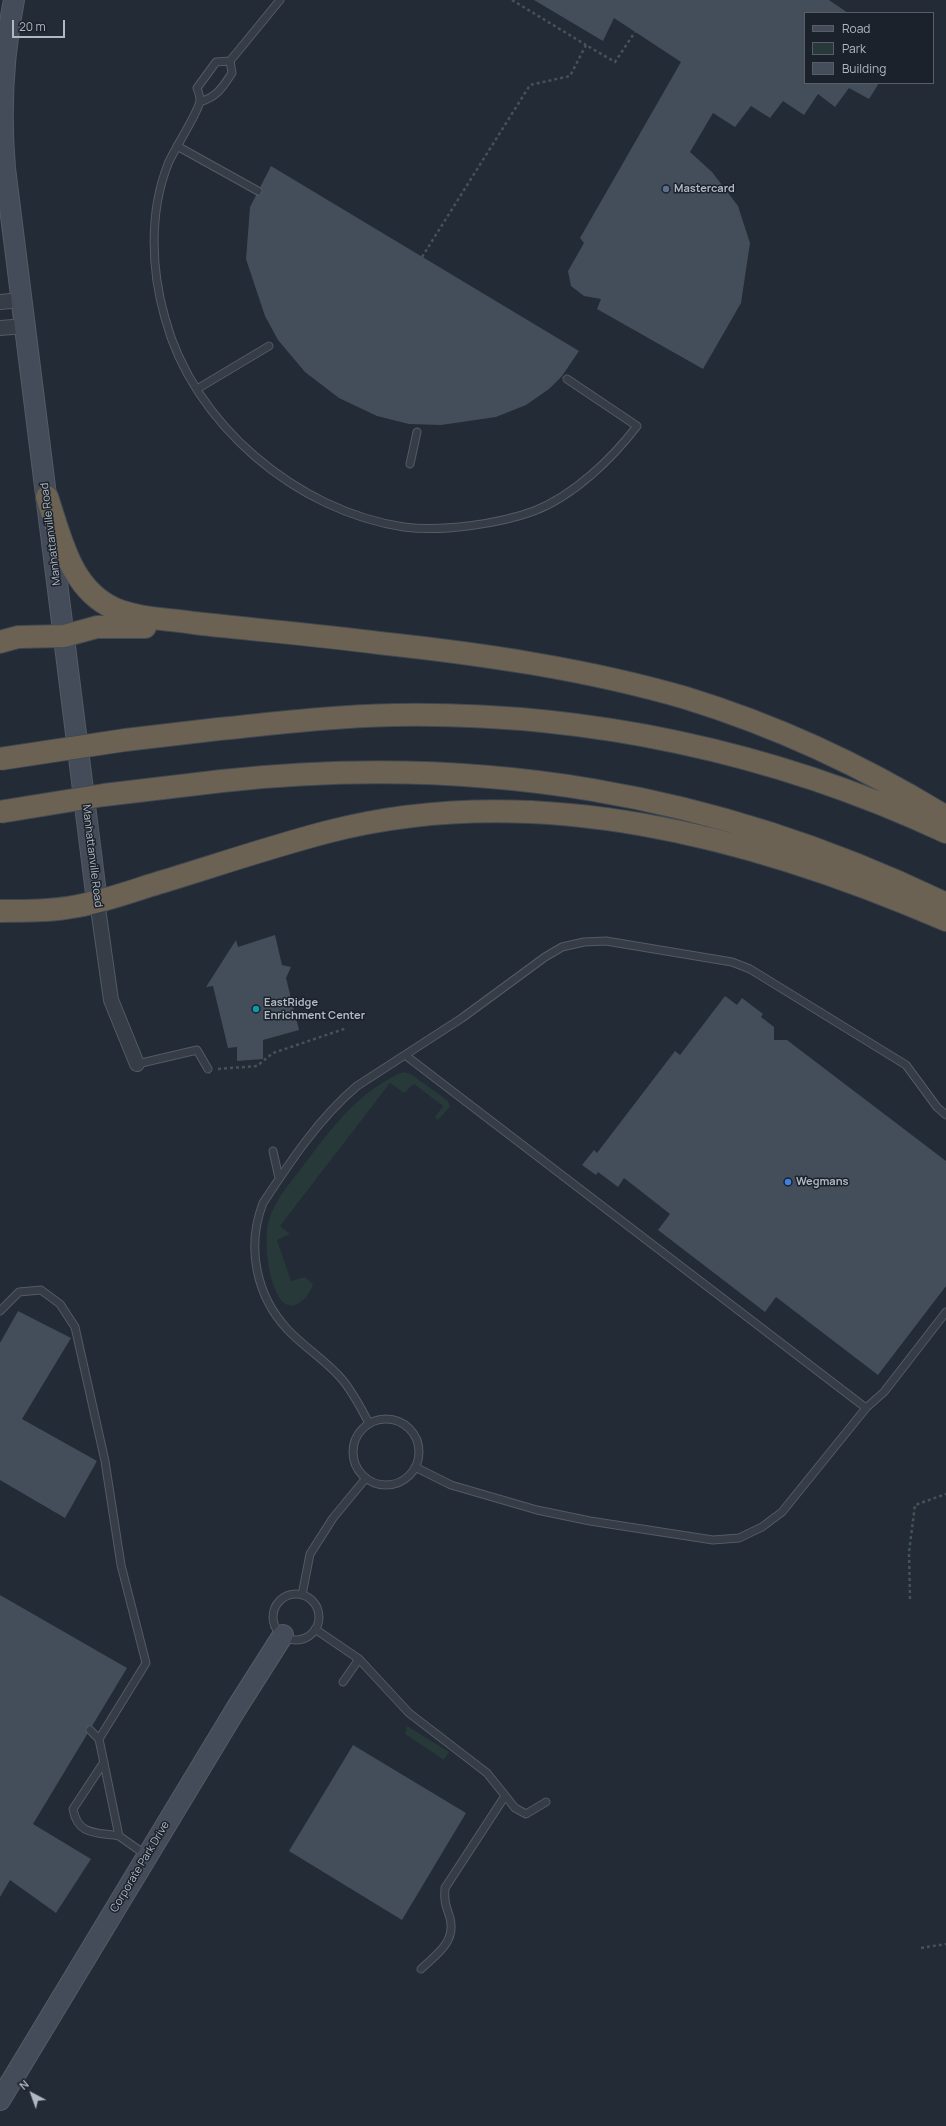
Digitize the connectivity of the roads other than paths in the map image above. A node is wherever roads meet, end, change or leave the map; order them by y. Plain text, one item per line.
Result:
1 (14, 0) edge
2 (280, 0) edge
3 (3, 49) edge
4 (230, 61) junction
5 (200, 102) junction
6 (177, 146) junction
7 (258, 191) dead end
8 (21, 300) junction
9 (0, 302) edge
10 (25, 326) junction
11 (0, 328) edge
12 (269, 346) dead end
13 (567, 379) dead end
14 (197, 389) junction
15 (417, 432) dead end
16 (410, 464) dead end
17 (47, 497) junction
18 (280, 633) junction
19 (64, 636) junction
20 (0, 642) edge
21 (0, 759) edge
22 (0, 812) edge
23 (946, 817) edge
24 (946, 832) edge
25 (98, 901) junction
26 (946, 904) edge
27 (0, 911) edge
28 (946, 920) edge
29 (405, 1055) junction
30 (137, 1064) joint
31 (208, 1069) road end
32 (946, 1115) edge
33 (273, 1151) dead end
34 (279, 1178) junction
35 (0, 1311) edge
36 (946, 1312) edge
37 (866, 1408) junction
38 (369, 1423) junction
39 (415, 1467) junction
40 (366, 1478) junction
41 (302, 1595) junction
42 (316, 1629) junction
43 (283, 1635) junction
44 (359, 1659) junction
45 (344, 1682) dead end
46 (90, 1730) dead end
47 (99, 1739) junction
48 (104, 1762) junction
49 (505, 1796) junction
50 (546, 1802) dead end
51 (119, 1836) junction
52 (147, 1855) junction
53 (422, 1970) dead end
54 (0, 2100) edge

1 - 3 street, Manhattanville Road
2 - 4 lane
3 - 8 street, Manhattanville Road
4 - 5 lane
4 - 5 lane
5 - 6 lane
6 - 7 lane
6 - 14 lane
8 - 9 street
8 - 10 street, Manhattanville Road
10 - 11 street
10 - 17 street, Manhattanville Road
12 - 14 lane
13 - 14 lane
15 - 16 lane
17 - 18 highway
17 - 19 street, Manhattanville Road
18 - 19 highway
18 - 23 highway
19 - 20 highway
19 - 25 street, Manhattanville Road
21 - 24 highway, bridge
22 - 26 highway, bridge
25 - 27 highway
25 - 28 highway
25 - 30 street, Manhattanville Road
29 - 32 lane
29 - 34 lane
29 - 37 lane
30 - 31 lane
33 - 34 lane
34 - 38 lane
35 - 47 lane
36 - 37 lane
37 - 39 lane
38 - 39 lane
38 - 40 lane
39 - 40 lane
40 - 41 lane
41 - 42 lane
41 - 43 lane
42 - 43 lane
42 - 44 lane
43 - 52 street, Corporate Park Drive
44 - 45 lane
44 - 49 lane
46 - 47 lane
47 - 48 lane
48 - 51 lane
48 - 51 lane
49 - 50 lane
49 - 53 lane
51 - 52 lane
52 - 54 street, Corporate Park Drive

